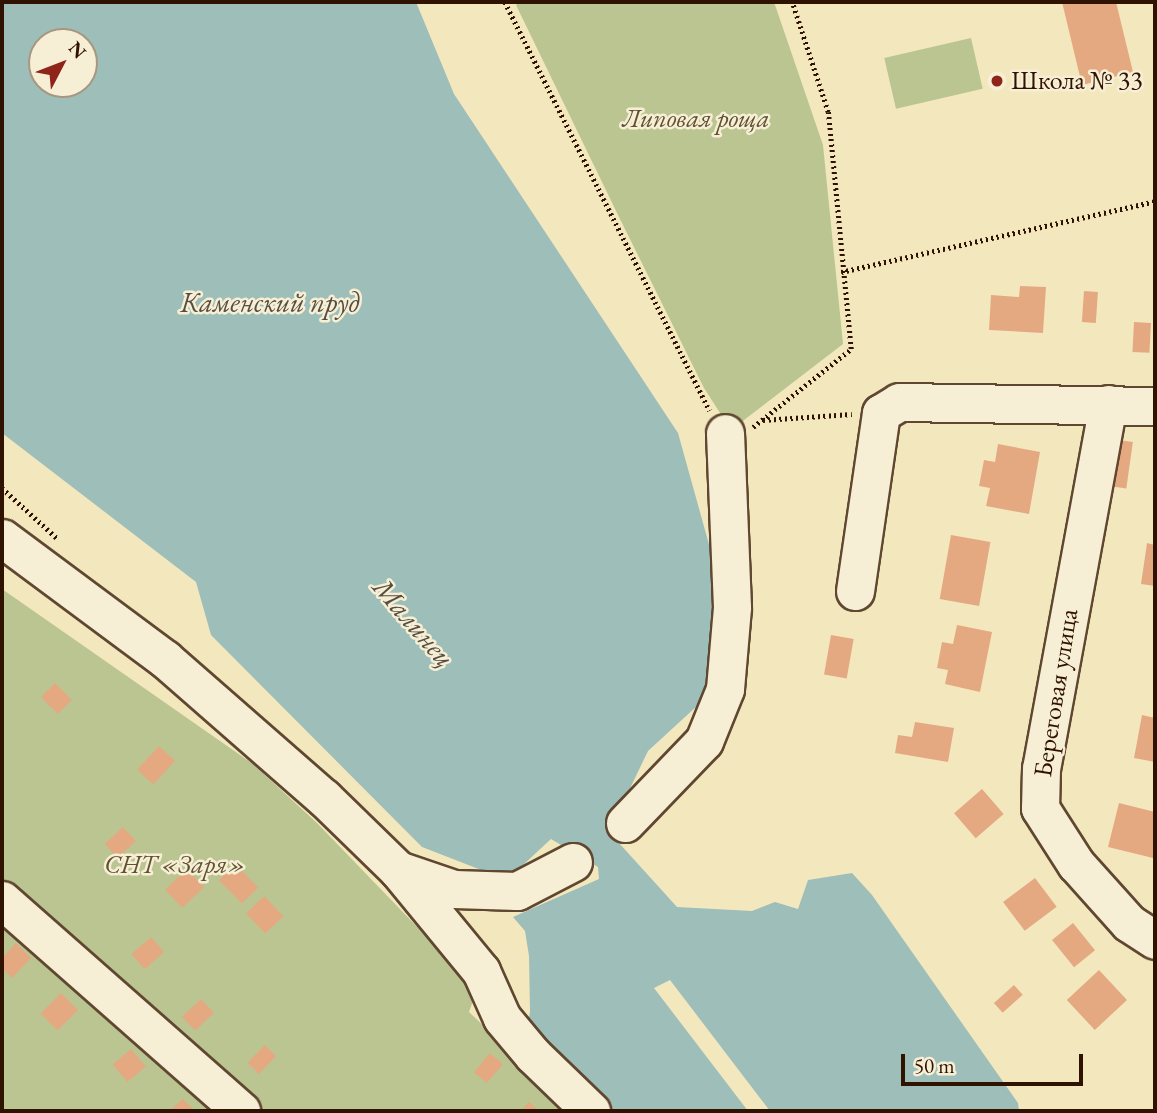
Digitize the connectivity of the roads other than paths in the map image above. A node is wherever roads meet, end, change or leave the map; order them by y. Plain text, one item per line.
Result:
1 (1108, 404) junction
2 (1155, 406) edge
3 (725, 433) road end
4 (2, 538) edge
5 (855, 591) dead end
6 (625, 823) dead end
7 (573, 862) dead end
8 (398, 870) junction
9 (2, 900) edge
10 (1155, 940) edge
11 (241, 1111) edge
12 (591, 1111) edge

1 - 2 street
1 - 5 street
1 - 10 street, Береговая улица
3 - 6 street
4 - 8 street
7 - 8 street
8 - 12 street
9 - 11 street

